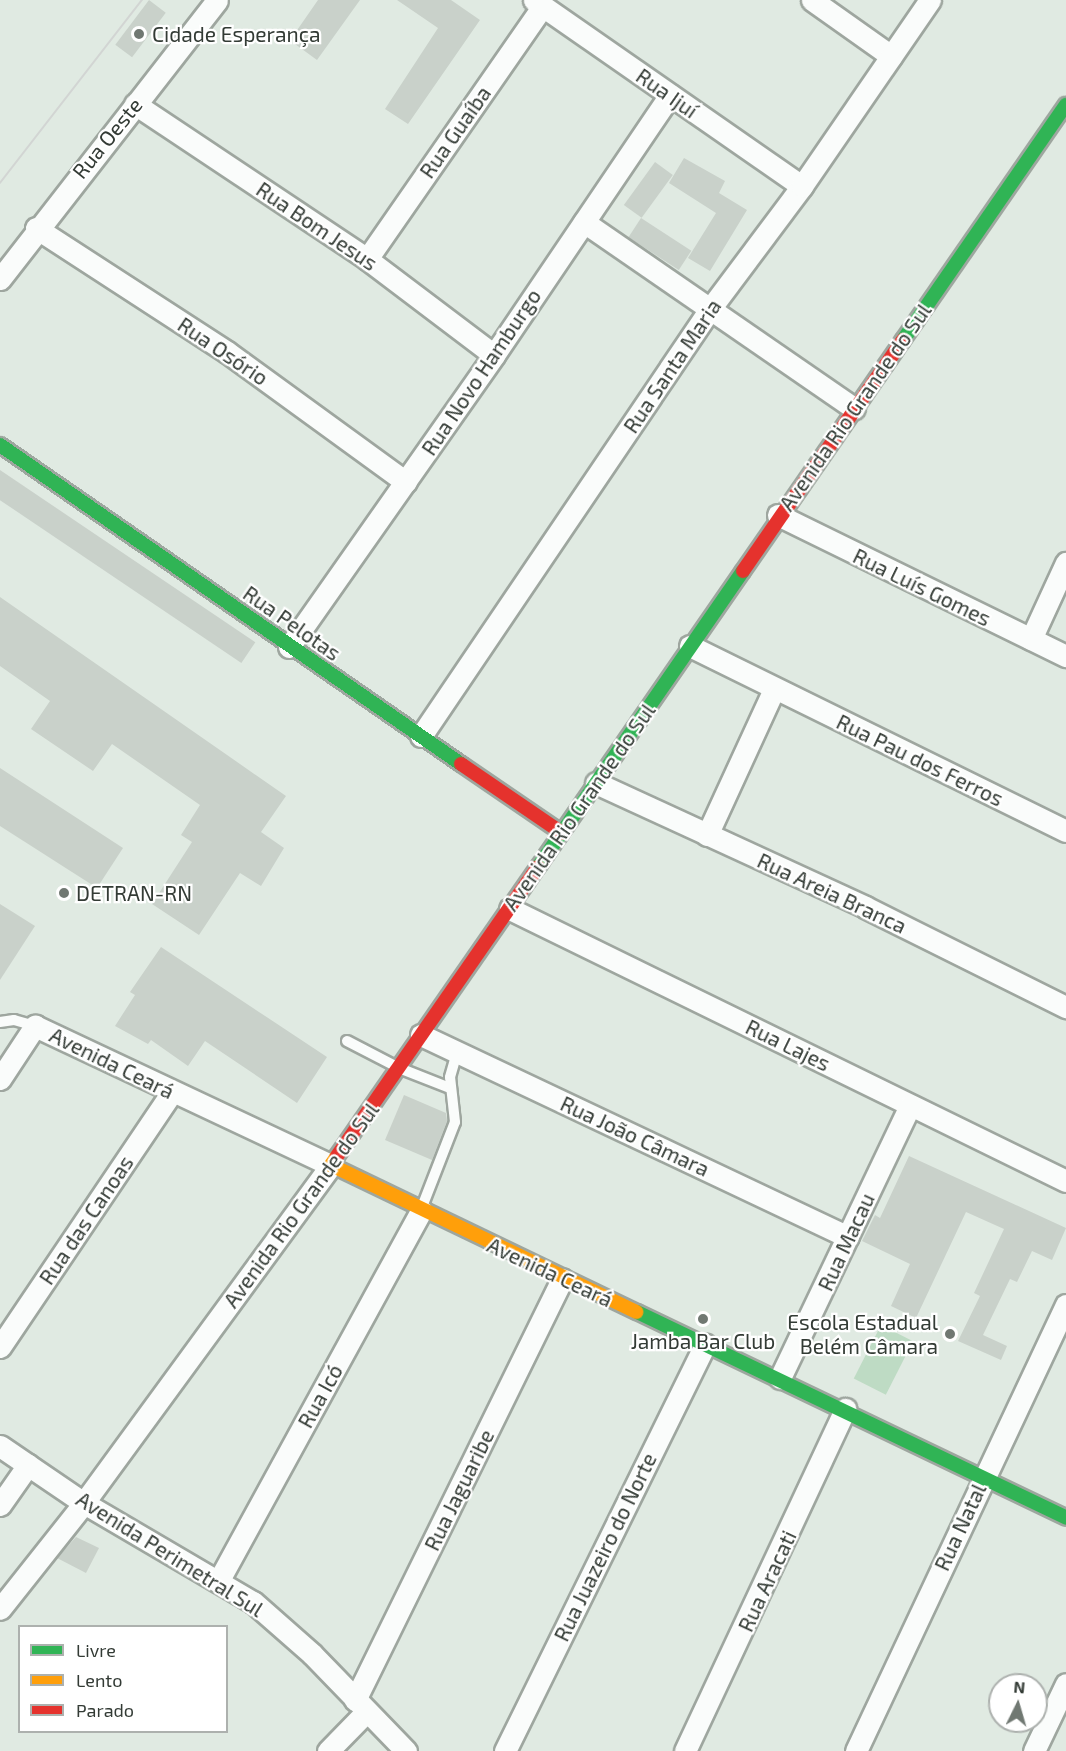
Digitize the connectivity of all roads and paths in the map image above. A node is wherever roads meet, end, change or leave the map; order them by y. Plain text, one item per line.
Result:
1 (217, 0) edge
2 (812, 0) edge
3 (930, 0) edge
4 (538, 3) edge
5 (891, 56) junction
6 (670, 95) junction
7 (135, 104) junction
8 (1066, 105) edge
9 (802, 186) junction
10 (584, 222) junction
11 (36, 228) junction
12 (367, 259) junction
13 (0, 279) edge
14 (710, 309) junction
15 (494, 355) junction
16 (854, 408) junction
17 (0, 445) edge
18 (406, 482) junction
19 (778, 515) junction
20 (1066, 563) edge
21 (1030, 639) junction
22 (690, 646) junction
23 (289, 647) junction
24 (1066, 656) edge
25 (774, 688) junction
26 (421, 736) junction
27 (596, 783) junction
28 (1066, 831) edge
29 (562, 833) junction
30 (707, 835) junction
31 (510, 909) junction
32 (1066, 1007) edge
33 (0, 1022) edge
34 (35, 1026) junction
35 (422, 1035) junction
36 (347, 1041) dead end
37 (457, 1053) junction
38 (399, 1068) junction
39 (0, 1079) edge
40 (450, 1088) junction
41 (172, 1092) junction
42 (910, 1105) junction
43 (332, 1165) junction
44 (1066, 1181) edge
45 (421, 1211) junction
46 (848, 1237) junction
47 (562, 1278) junction
48 (1066, 1305) edge
49 (1060, 1330) edge
50 (705, 1344) junction
51 (0, 1347) edge
52 (780, 1378) junction
53 (845, 1409) junction
54 (0, 1446) edge
55 (28, 1465) junction
56 (983, 1477) junction
57 (84, 1503) junction
58 (0, 1505) edge
59 (1066, 1518) edge
60 (219, 1580) junction
61 (0, 1609) edge
62 (1066, 1684) edge
63 (360, 1706) junction
64 (328, 1751) edge
65 (406, 1751) edge
66 (505, 1751) edge
67 (685, 1751) edge
68 (856, 1751) edge
69 (1034, 1751) edge

1 - 7 street, Rua Oeste
2 - 5 street
3 - 5 street, Rua Santa Maria
4 - 6 street, Rua Ijuí
4 - 12 street, Rua Guaíba
5 - 9 street, Rua Santa Maria
6 - 9 street, Rua Ijuí
6 - 10 street, Rua Novo Hamburgo
7 - 11 street, Rua Oeste
7 - 12 street, Rua Bom Jesus
8 - 16 street, Avenida Rio Grande do Sul
9 - 14 street, Rua Santa Maria
10 - 14 street
10 - 15 street, Rua Novo Hamburgo
11 - 13 street, Rua Oeste
11 - 18 street, Rua Osório
12 - 15 street, Rua Bom Jesus
14 - 16 street
14 - 26 street, Rua Santa Maria
15 - 18 street, Rua Novo Hamburgo
16 - 19 street, Avenida Rio Grande do Sul
17 - 23 street, Rua Pelotas
18 - 23 street, Rua Novo Hamburgo
19 - 21 street, Rua Luís Gomes
19 - 22 street, Avenida Rio Grande do Sul
20 - 21 street
21 - 24 street, Rua Luís Gomes
22 - 25 street, Rua Pau dos Ferros
22 - 27 street, Avenida Rio Grande do Sul
23 - 26 street, Rua Pelotas
25 - 28 street, Rua Pau dos Ferros
25 - 30 street
26 - 29 street, Rua Pelotas
27 - 29 street, Avenida Rio Grande do Sul
27 - 30 street, Rua Areia Branca
29 - 31 street, Avenida Rio Grande do Sul
30 - 32 street, Rua Areia Branca
31 - 35 street, Avenida Rio Grande do Sul
31 - 42 street, Rua Lajes
33 - 34 lane
34 - 39 street
34 - 41 street, Avenida Ceará
35 - 37 street, Rua João Câmara
35 - 38 street, Avenida Rio Grande do Sul
36 - 38 lane
37 - 40 lane
37 - 46 street, Rua João Câmara
38 - 40 lane
38 - 43 street, Avenida Rio Grande do Sul
40 - 45 lane
41 - 43 street, Avenida Ceará
41 - 51 street, Rua das Canoas
42 - 44 street, Rua Lajes
42 - 46 street, Rua Macau
43 - 45 street, Avenida Ceará
43 - 57 street, Avenida Rio Grande do Sul
45 - 47 street, Avenida Ceará
45 - 60 street, Rua Icó
46 - 52 street, Rua Macau
47 - 50 street, Avenida Ceará
47 - 63 street, Rua Jaguaribe
48 - 49 street, Rua Natal
49 - 56 street, Rua Natal
50 - 52 street, Avenida Ceará
50 - 66 street, Rua Juazeiro do Norte
52 - 53 street, Avenida Ceará
53 - 56 street, Avenida Ceará
53 - 67 street, Rua Aracati
54 - 55 street, Avenida Perimetral Sul
55 - 57 street, Avenida Perimetral Sul
55 - 58 street
56 - 59 street, Avenida Ceará
56 - 68 street, Rua Natal
57 - 60 street, Avenida Perimetral Sul
57 - 61 street, Avenida Rio Grande do Sul
60 - 63 street, Avenida Perimetral Sul
62 - 69 street
63 - 64 street, Rua Jaguaribe
63 - 65 street, Avenida Perimetral Sul

